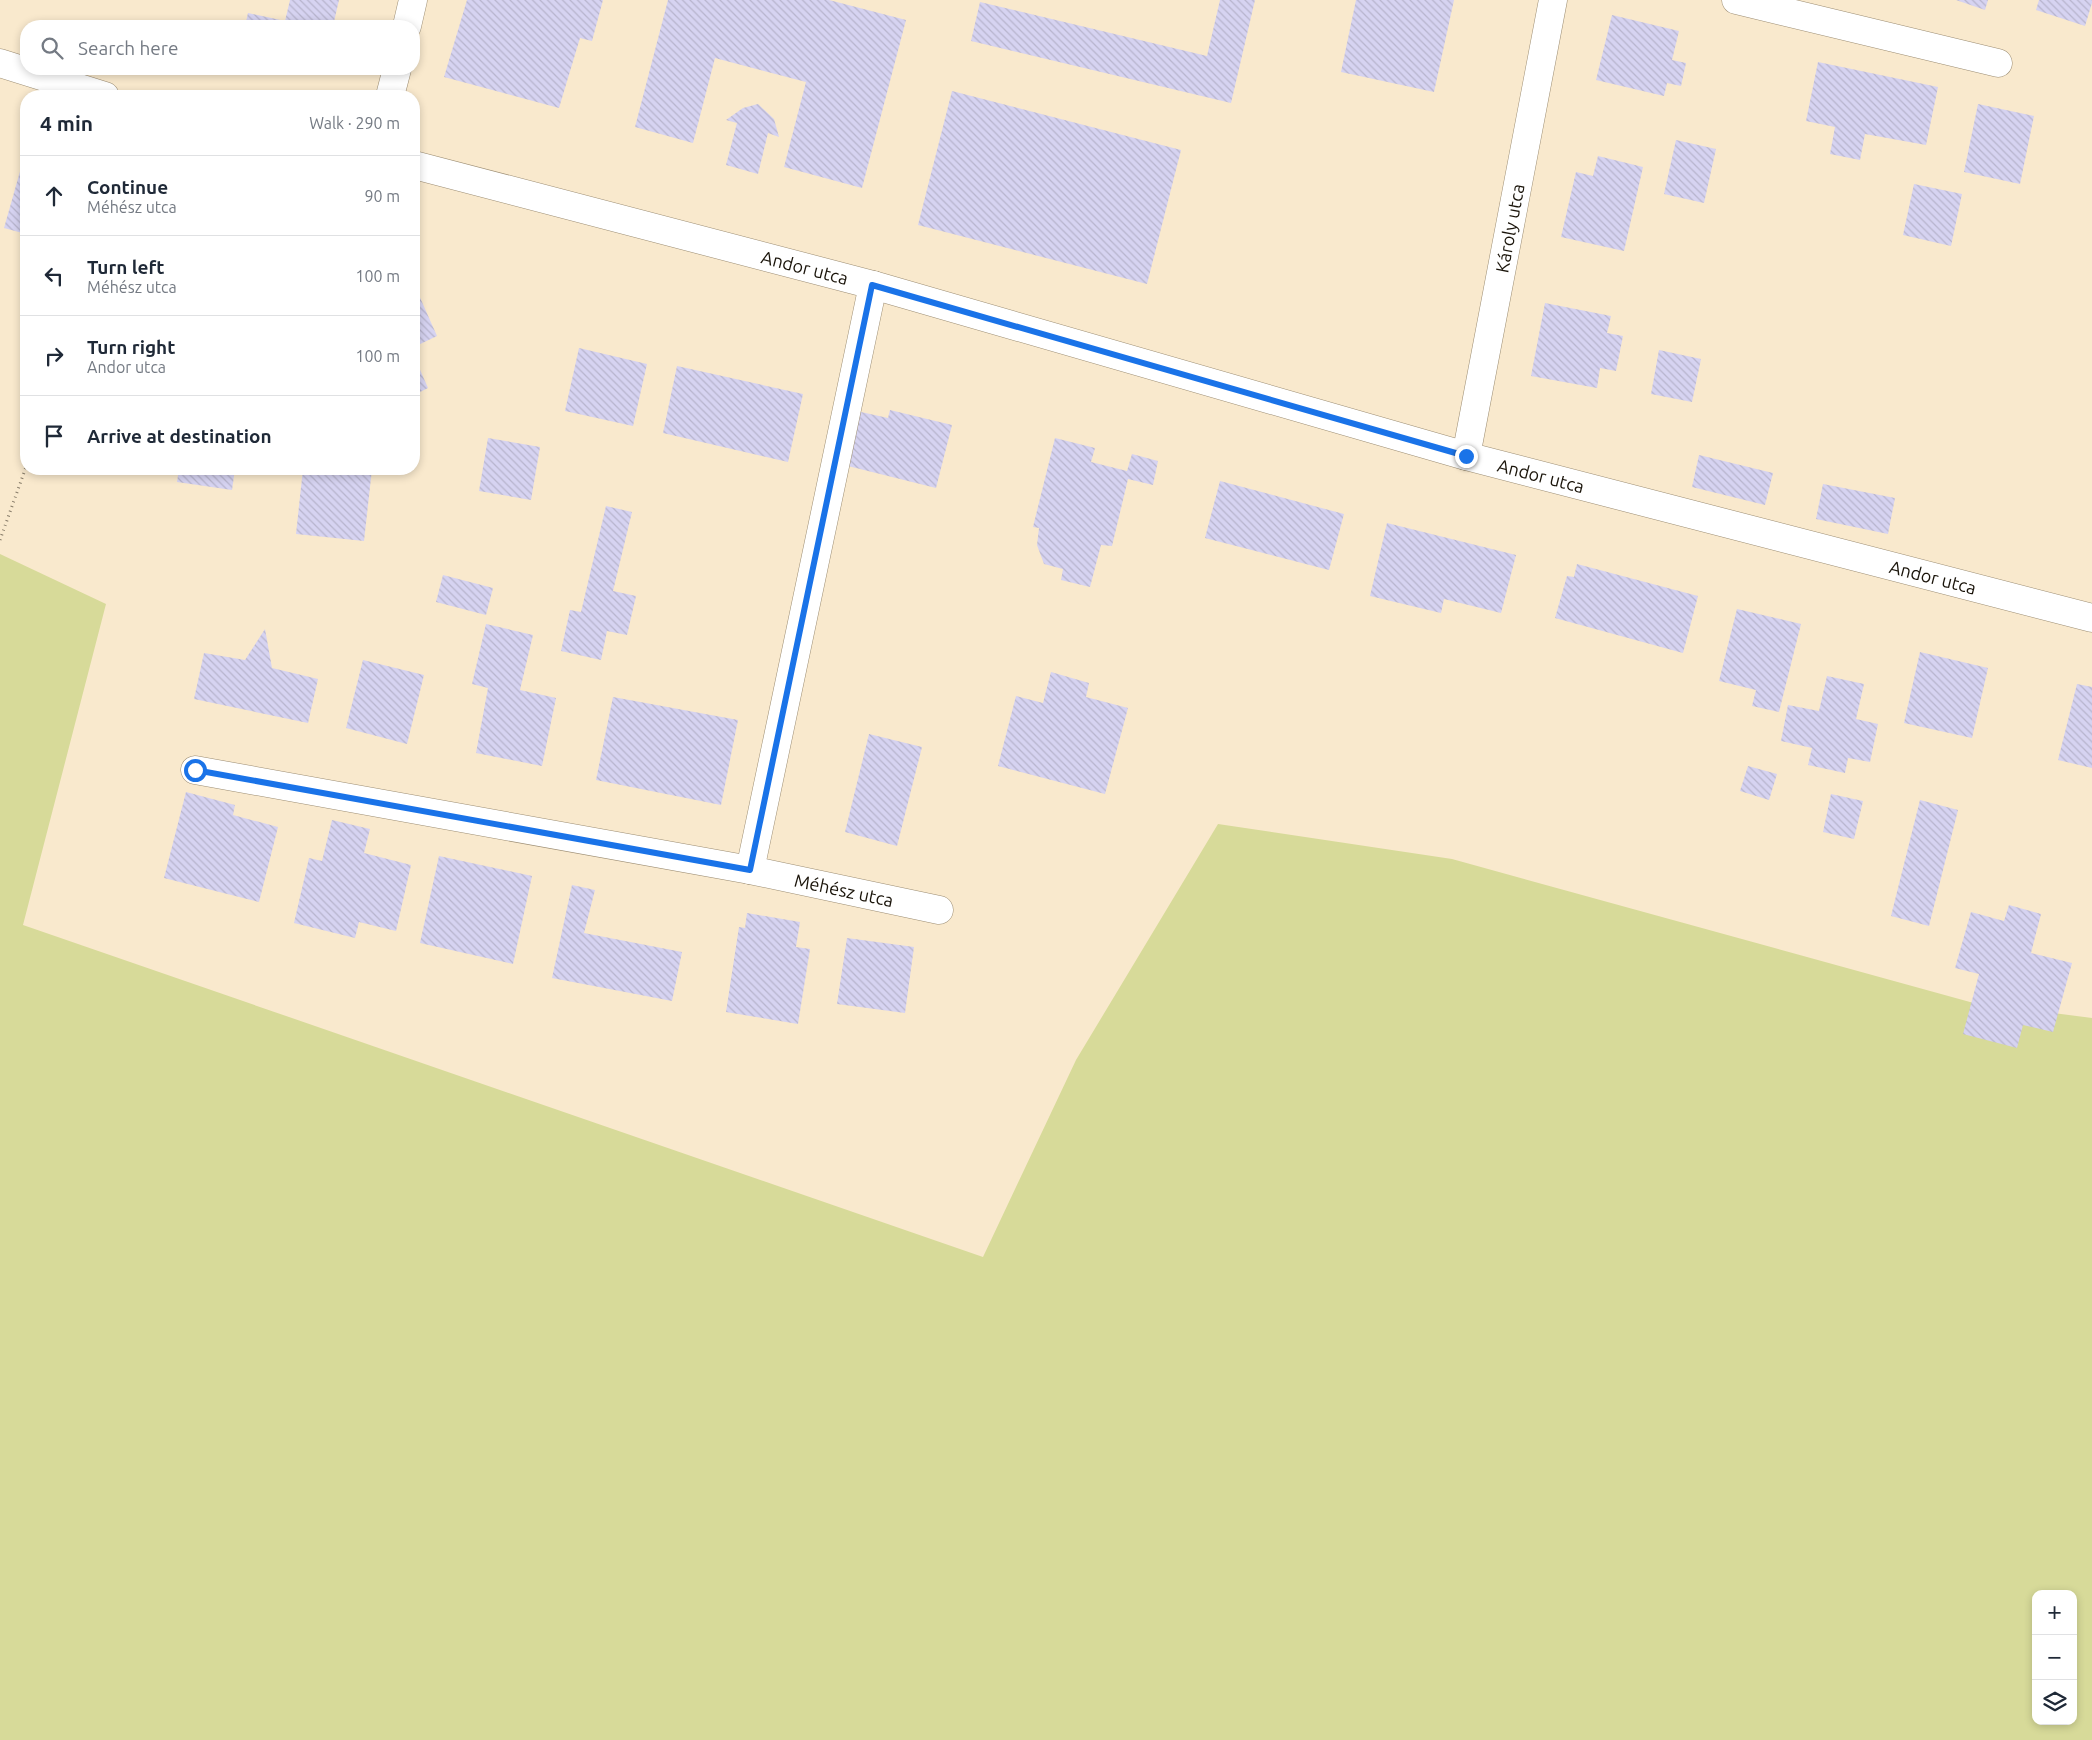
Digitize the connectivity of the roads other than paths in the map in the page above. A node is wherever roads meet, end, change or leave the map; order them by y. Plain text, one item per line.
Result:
1 (413, 0) edge
2 (1553, 0) edge
3 (1736, 0) edge
4 (408, 20) edge
5 (1998, 62) dead end
6 (0, 63) edge
7 (20, 69) edge
8 (38, 75) edge
9 (395, 75) edge
10 (86, 90) edge
11 (392, 90) edge
12 (420, 167) edge
13 (872, 285) junction
14 (1466, 456) junction
15 (2092, 618) edge
16 (195, 770) dead end
17 (750, 870) junction
18 (939, 910) dead end

1 - 4 street
2 - 14 street, Károly utca
3 - 5 street
6 - 7 street
8 - 10 street
9 - 11 street
12 - 13 street, Andor utca
13 - 14 street, Andor utca
13 - 17 street
14 - 15 street, Andor utca
16 - 17 street, Méhész utca
17 - 18 street, Méhész utca

